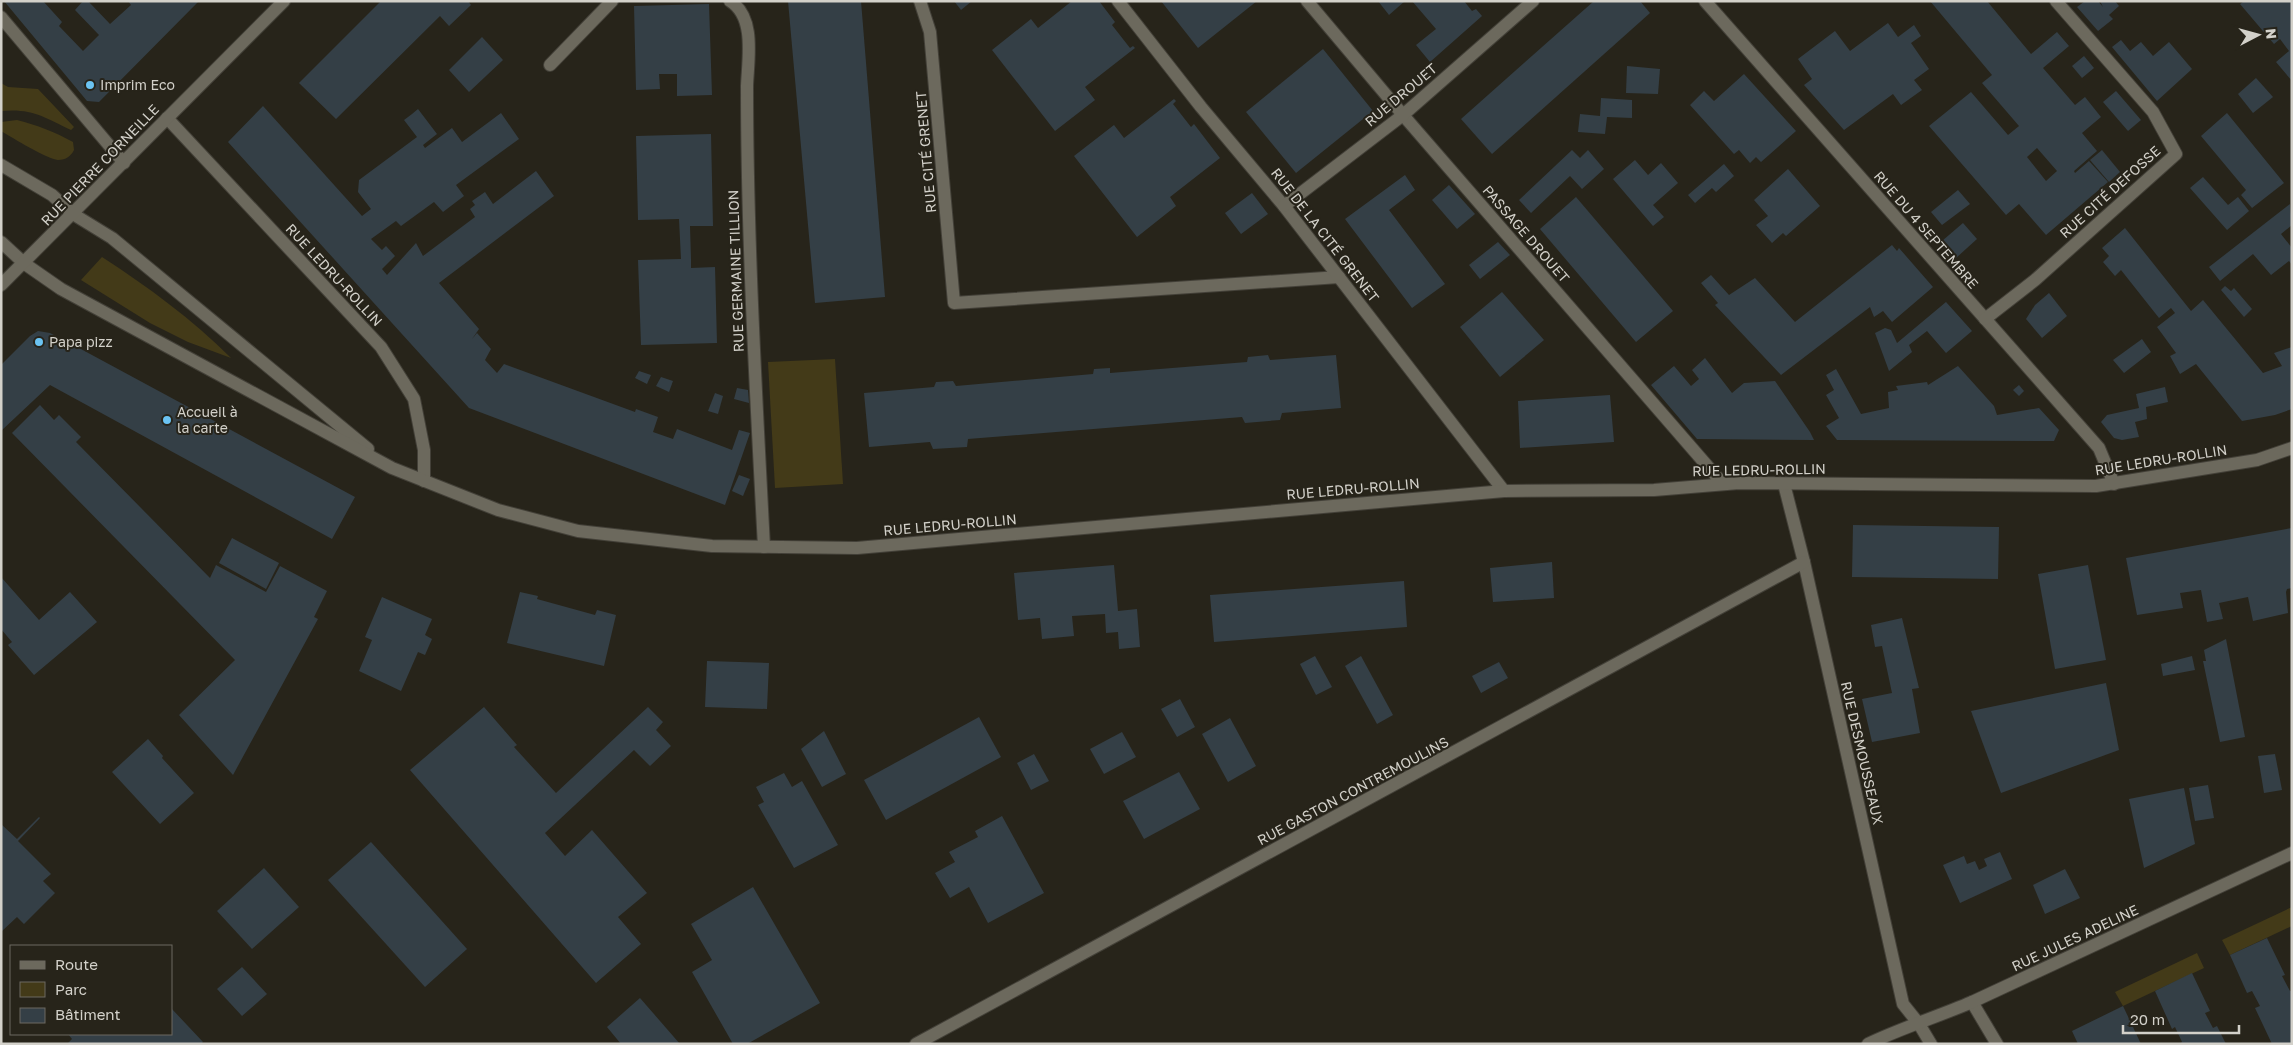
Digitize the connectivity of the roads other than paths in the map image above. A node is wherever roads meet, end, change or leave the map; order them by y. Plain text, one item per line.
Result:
1 (284, 1) edge
2 (612, 1) edge
3 (730, 1) edge
4 (920, 1) edge
5 (1118, 1) edge
6 (1308, 1) edge
7 (1533, 1) edge
8 (1704, 1) edge
9 (2056, 1) edge
10 (1, 17) edge
11 (550, 65) dead end
12 (1403, 115) junction
13 (167, 118) junction
14 (124, 163) junction
15 (1, 165) edge
16 (1284, 206) junction
17 (73, 214) junction
18 (1, 242) edge
19 (25, 264) junction
20 (1339, 277) junction
21 (1, 285) edge
22 (1985, 319) junction
23 (2292, 448) edge
24 (392, 468) junction
25 (424, 481) junction
26 (1723, 484) junction
27 (1784, 484) junction
28 (2114, 484) junction
29 (1504, 491) junction
30 (764, 547) junction
31 (1804, 562) junction
32 (2292, 853) edge
33 (1972, 1002) junction
34 (1919, 1024) junction
35 (916, 1044) edge
36 (1868, 1044) edge
37 (1931, 1044) edge
38 (1997, 1044) edge

1 - 13 street, RUE PIERRE CORNEILLE
2 - 11 street
3 - 30 street, RUE GERMAINE TILLION
4 - 20 street, RUE CITÉ GRENET
5 - 16 street, RUE DE LA CITÉ GRENET
6 - 12 street, PASSAGE DROUET
7 - 12 street, RUE DROUET
8 - 22 street, RUE DU 4 SEPTEMBRE
9 - 22 street, RUE CITÉ DEFOSSE
10 - 14 street
12 - 16 street, RUE DROUET
12 - 26 street, PASSAGE DROUET
13 - 14 street, RUE PIERRE CORNEILLE
13 - 25 street, RUE LEDRU-ROLLIN
14 - 17 street, RUE PIERRE CORNEILLE
15 - 17 street, RUE LEDRU-ROLLIN
16 - 20 street, RUE DE LA CITÉ GRENET
17 - 19 street, RUE PIERRE CORNEILLE
17 - 24 street, RUE LEDRU-ROLLIN
18 - 19 street, RUE LEDRU-ROLLIN
19 - 21 street, RUE PIERRE CORNEILLE
19 - 24 street, RUE LEDRU-ROLLIN
20 - 29 street, RUE DE LA CITÉ GRENET
22 - 28 street, RUE DU 4 SEPTEMBRE
23 - 28 street, RUE LEDRU-ROLLIN
24 - 25 street, RUE LEDRU-ROLLIN
25 - 30 street, RUE LEDRU-ROLLIN
26 - 27 street, RUE LEDRU-ROLLIN
26 - 29 street, RUE LEDRU-ROLLIN
27 - 28 street, RUE LEDRU-ROLLIN
27 - 31 street, RUE DESMOUSSEAUX
29 - 30 street, RUE LEDRU-ROLLIN
31 - 34 street, RUE DESMOUSSEAUX
31 - 35 street, RUE GASTON CONTREMOULINS
32 - 33 street, RUE JULES ADELINE
33 - 34 street, RUE JULES ADELINE
33 - 38 street
34 - 36 street, RUE JULES ADELINE
34 - 37 street, RUE DESMOUSSEAUX

